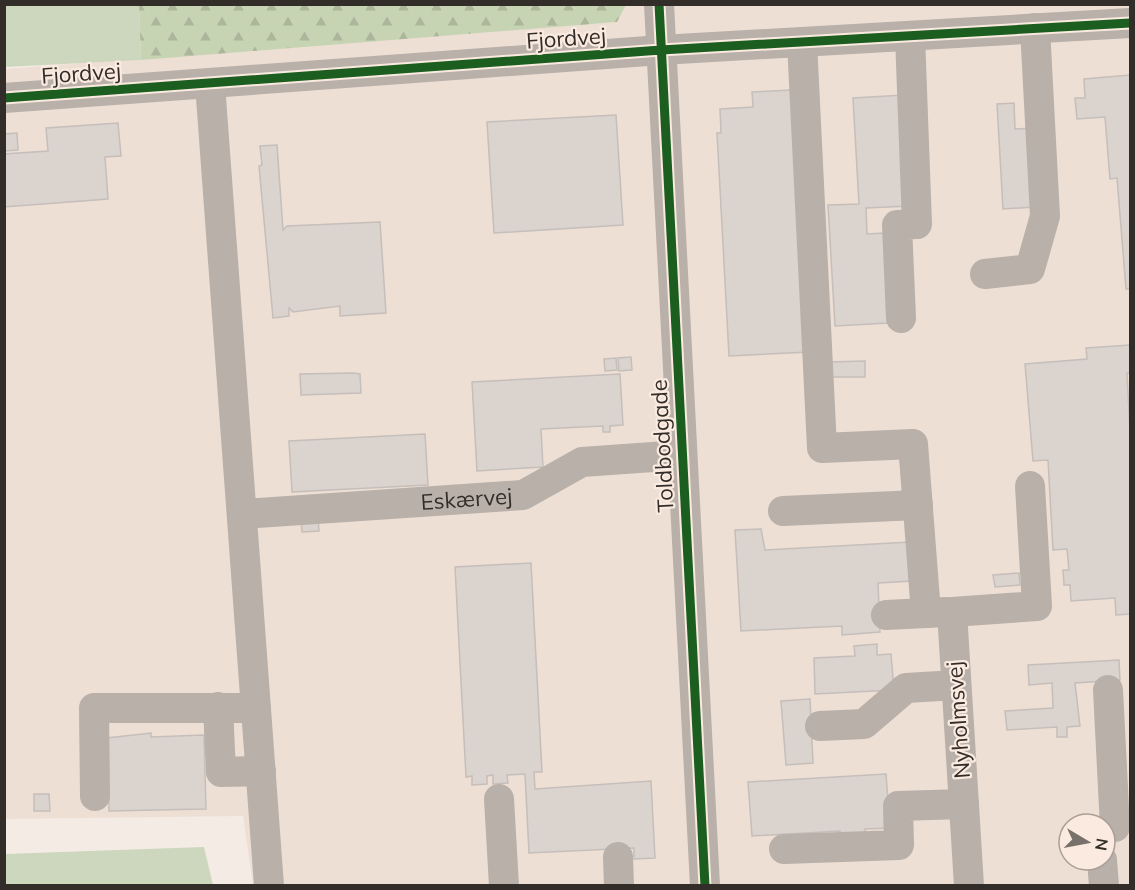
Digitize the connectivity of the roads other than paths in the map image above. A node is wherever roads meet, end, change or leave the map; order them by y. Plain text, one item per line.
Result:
1 (659, 4) edge
2 (1124, 17) edge
3 (987, 18) edge
4 (1035, 28) junction
5 (910, 36) junction
6 (802, 42) junction
7 (661, 50) junction
8 (210, 84) junction
9 (4, 98) edge
10 (985, 274) dead end
11 (900, 318) dead end
12 (681, 455) junction
13 (1030, 486) dead end
14 (918, 505) junction
15 (783, 511) dead end
16 (242, 513) junction
17 (939, 612) junction
18 (886, 615) dead end
19 (956, 685) junction
20 (1108, 690) dead end
21 (218, 707) junction
22 (256, 708) junction
23 (820, 726) dead end
24 (261, 771) junction
25 (1131, 791) edge
26 (94, 796) dead end
27 (500, 799) dead end
28 (964, 804) junction
29 (1110, 812) edge
30 (1117, 823) edge
31 (784, 849) dead end
32 (269, 885) edge
33 (504, 885) edge
34 (705, 885) edge
35 (969, 885) edge

1 - 7 street, Toldbodgade
2 - 4 street, Fjordvej
3 - 4 street, Fjordvej
3 - 5 street, Fjordvej
4 - 10 street
5 - 6 street, Fjordvej
5 - 11 street
6 - 7 street, Fjordvej
6 - 14 street, Nyholmsvej
7 - 8 street, Fjordvej
7 - 12 street, Toldbodgade
8 - 9 street, Fjordvej
8 - 16 street
12 - 16 street, Eskærvej
12 - 34 street, Toldbodgade
13 - 17 street
14 - 15 street
14 - 17 street, Nyholmsvej
16 - 22 street
17 - 18 street
17 - 19 street, Nyholmsvej
19 - 23 street
19 - 28 street, Nyholmsvej
20 - 29 street
21 - 22 street
21 - 24 street
21 - 26 street
22 - 24 street
24 - 32 street
25 - 30 street
27 - 33 street
28 - 31 street
28 - 35 street, Nyholmsvej

